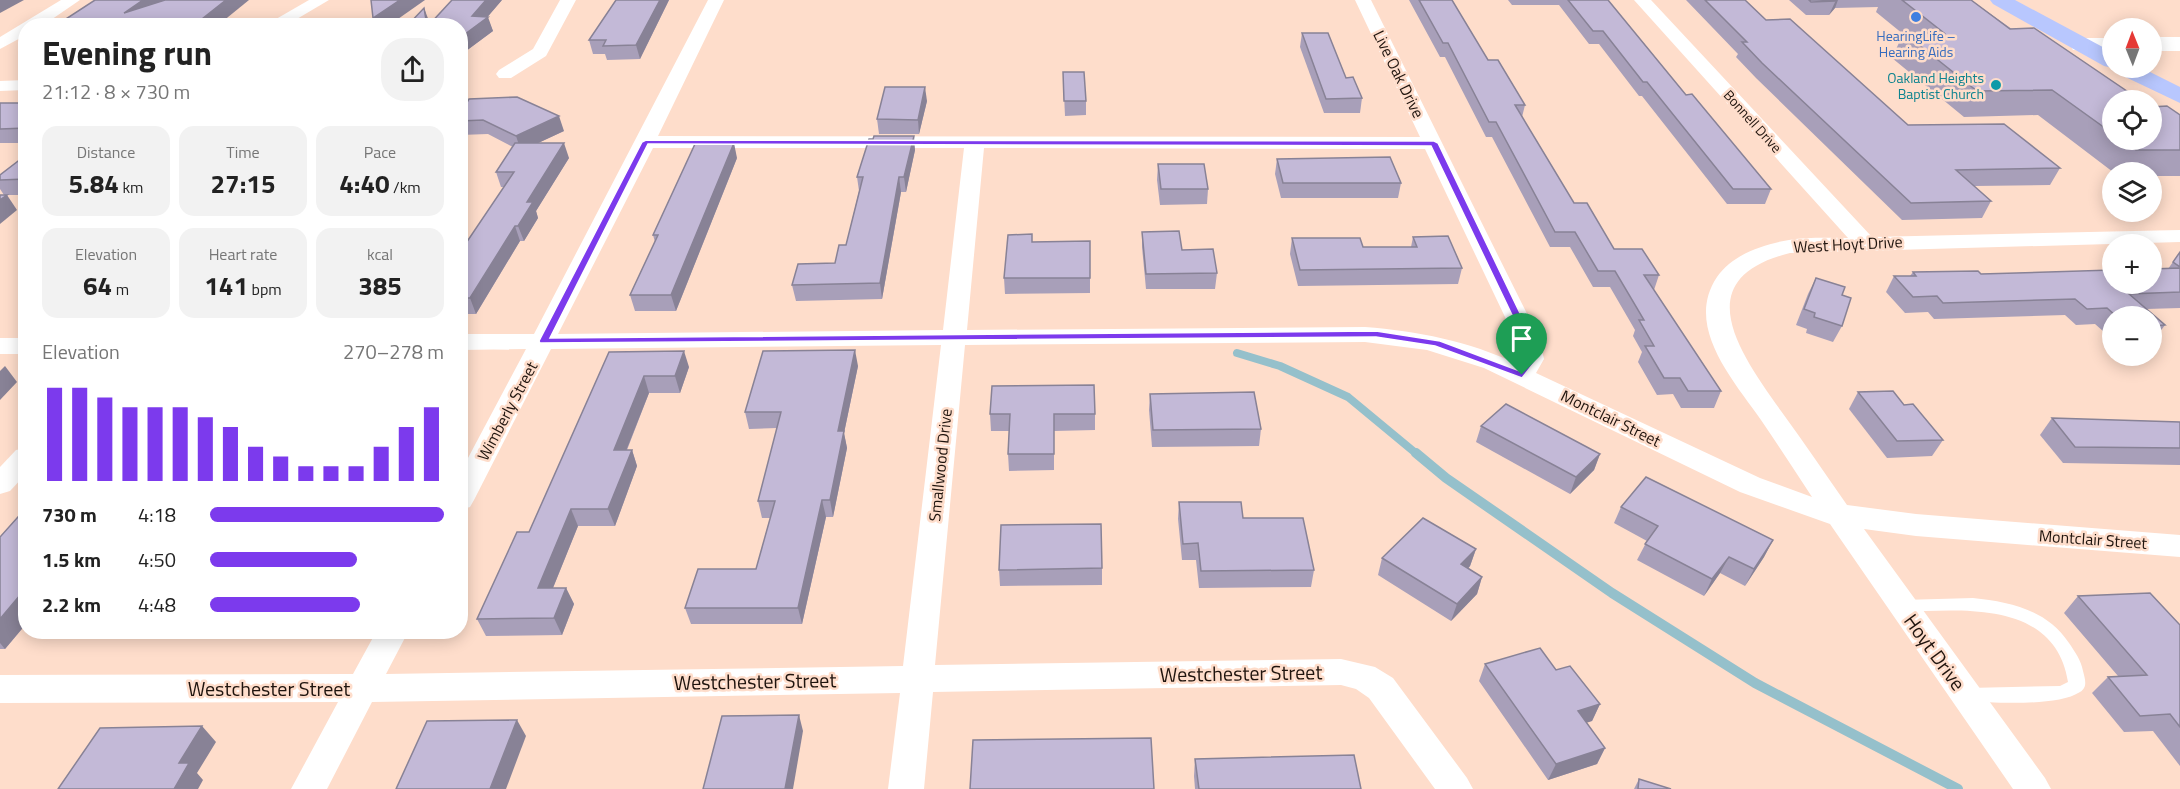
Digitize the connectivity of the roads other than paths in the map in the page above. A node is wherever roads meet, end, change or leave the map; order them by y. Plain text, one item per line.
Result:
1 (72, 0) edge
2 (321, 0) edge
3 (568, 0) edge
4 (716, 0) edge
5 (1363, 0) edge
6 (1642, 0) edge
7 (2000, 0) edge
8 (43, 18) edge
9 (287, 18) edge
10 (18, 33) edge
11 (0, 44) edge
12 (2162, 44) edge
13 (2180, 44) edge
14 (2081, 45) junction
15 (2102, 45) edge
16 (2102, 56) edge
17 (505, 74) dead end
18 (2145, 78) edge
19 (18, 85) edge
20 (0, 86) edge
21 (2178, 95) edge
22 (975, 141) junction
23 (646, 142) junction
24 (1434, 143) junction
25 (2180, 236) edge
26 (1864, 242) junction
27 (952, 336) junction
28 (544, 341) junction
29 (468, 342) edge
30 (0, 346) edge
31 (18, 346) edge
32 (1522, 375) junction
33 (18, 465) edge
34 (0, 484) edge
35 (468, 485) edge
36 (1837, 515) junction
37 (2180, 546) edge
38 (1902, 606) junction
39 (388, 639) edge
40 (918, 678) junction
41 (362, 688) junction
42 (0, 689) edge
43 (1966, 695) junction
44 (309, 789) edge
45 (906, 789) edge
46 (1455, 789) edge
47 (2033, 789) edge

1 - 8 street
2 - 9 street
3 - 17 street
4 - 23 street, Wimberly Street
5 - 24 street, Live Oak Drive
6 - 26 street, Bonnell Drive
7 - 14 main road
10 - 11 street
12 - 13 street
14 - 15 street
14 - 16 main road
18 - 21 main road
19 - 20 street
22 - 23 street
22 - 24 street
22 - 27 street, Smallwood Drive
23 - 28 street, Wimberly Street
24 - 32 street, Live Oak Drive
25 - 26 street, West Hoyt Drive
26 - 36 street, West Hoyt Drive
27 - 28 street, Montclair Street
27 - 32 street, Montclair Street
27 - 40 street, Smallwood Drive
28 - 29 street, Montclair Street
28 - 35 street, Wimberly Street
30 - 31 street
32 - 36 street, Montclair Street
33 - 34 street
36 - 37 street, Montclair Street
36 - 38 street, Hoyt Drive
38 - 43 street, Hoyt Drive
38 - 43 lane
39 - 41 street
40 - 41 street, Westchester Street
40 - 45 street, Smallwood Drive
40 - 46 street, Westchester Street
41 - 42 street, Westchester Street
41 - 44 street
43 - 47 street, Hoyt Drive

